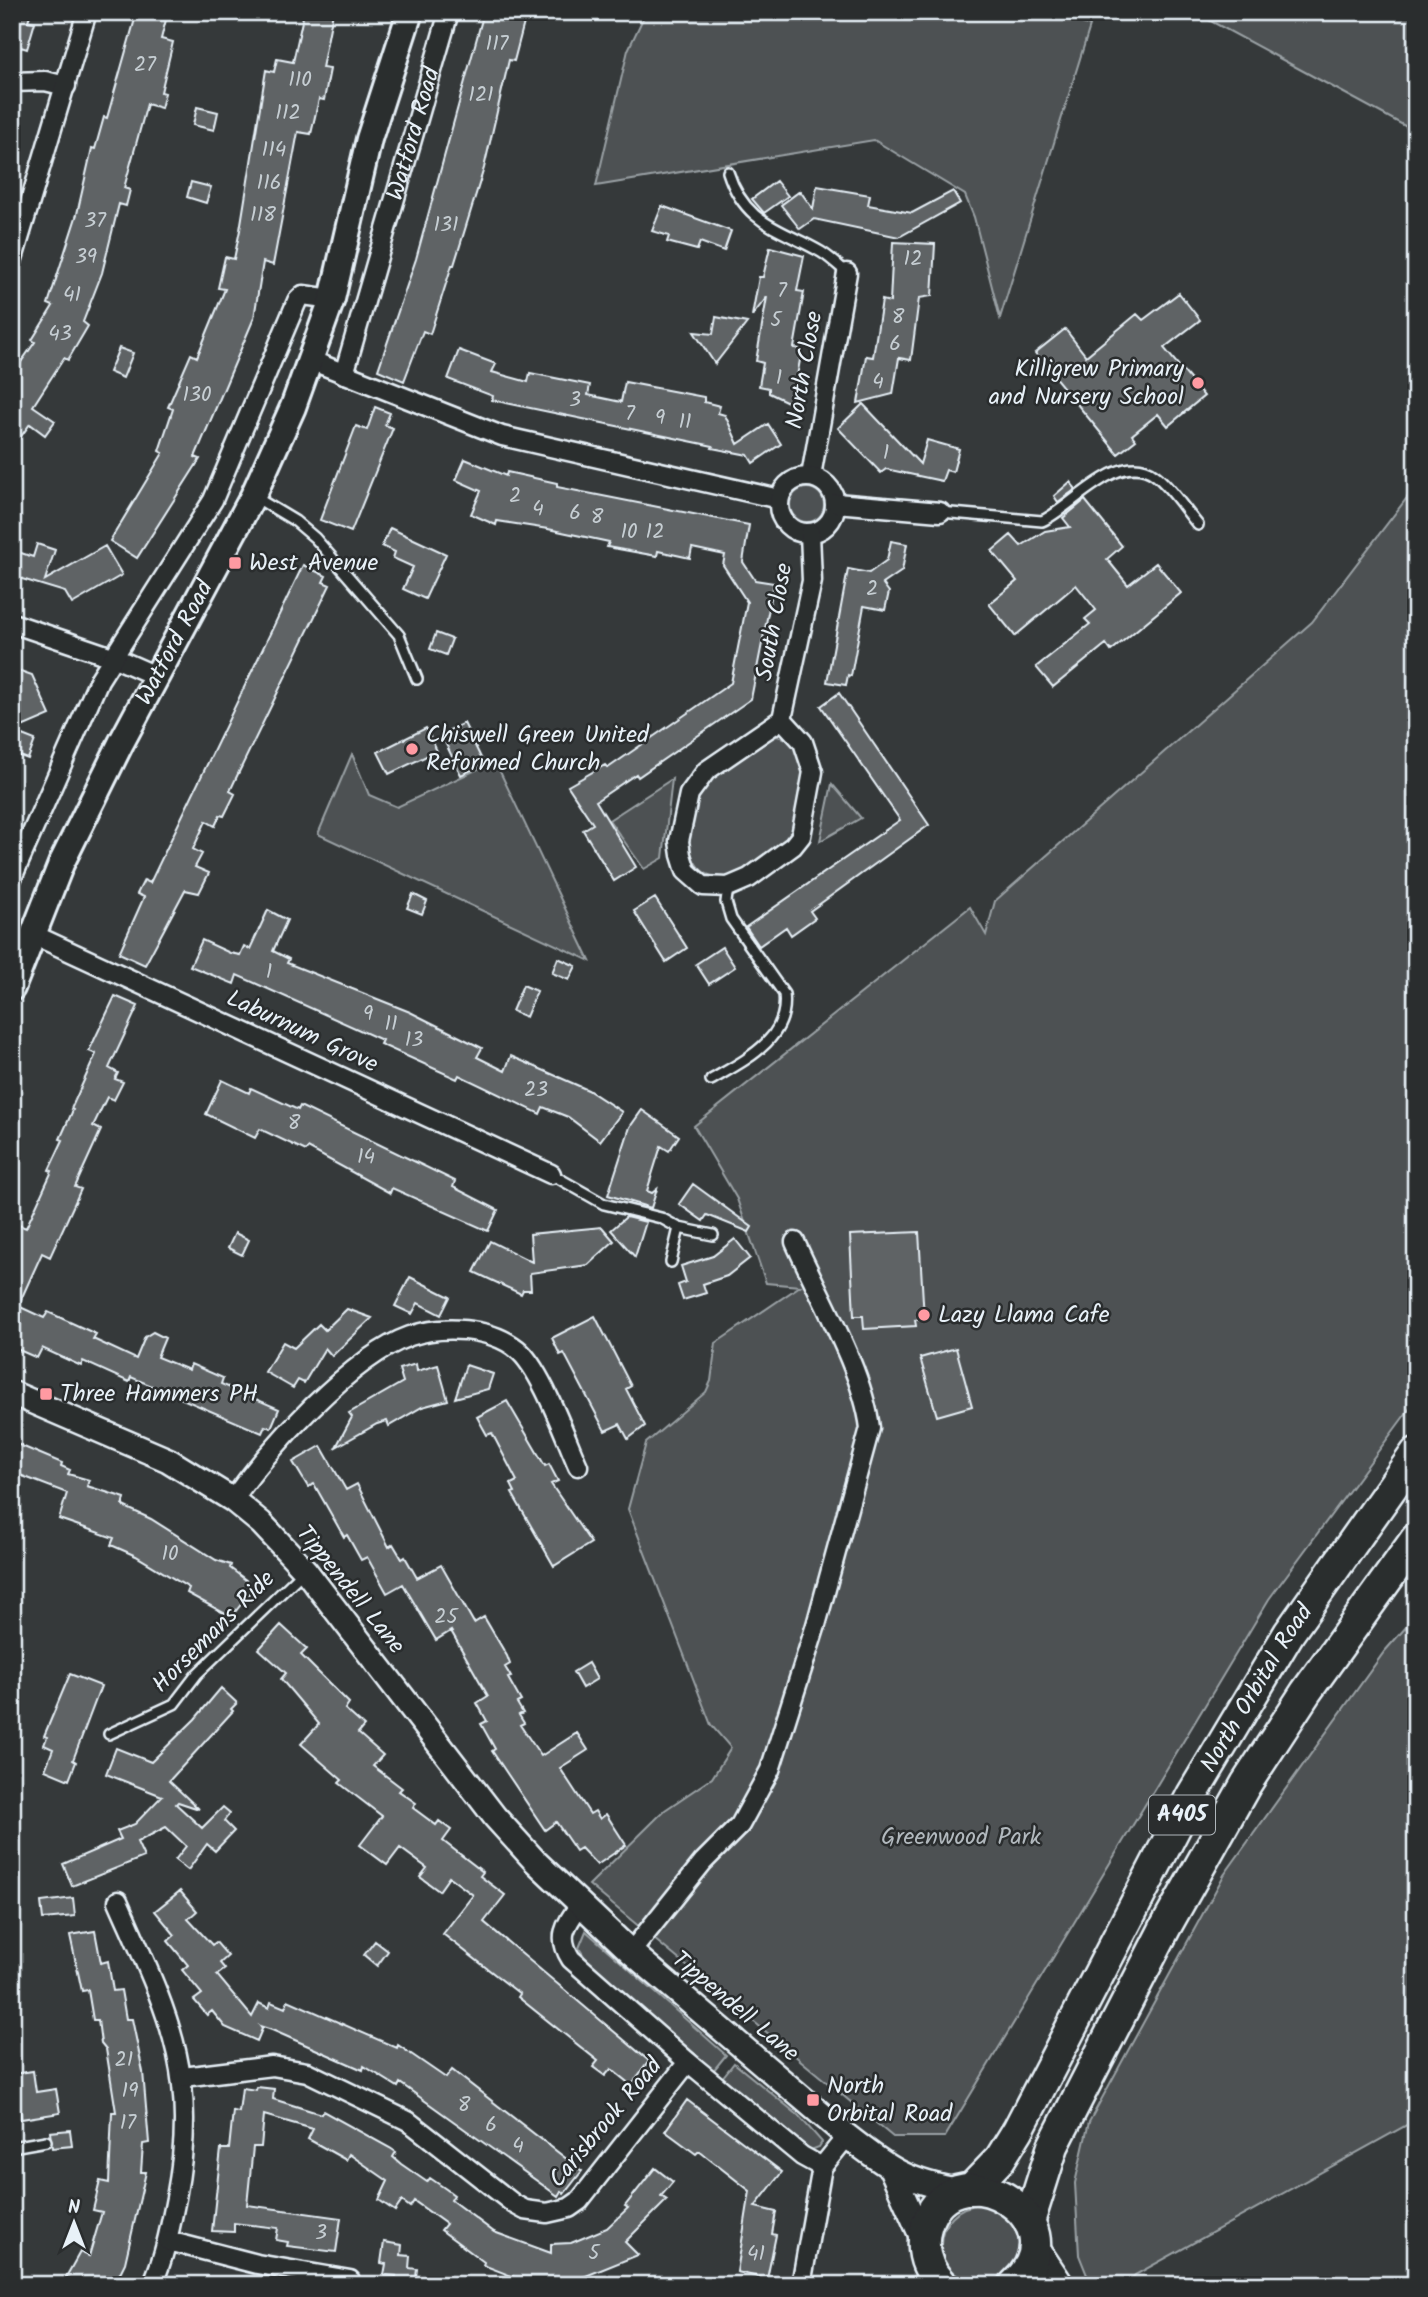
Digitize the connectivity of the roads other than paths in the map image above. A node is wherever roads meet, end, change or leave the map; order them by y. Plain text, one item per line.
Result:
1 (87, 12) edge
2 (410, 12) edge
3 (449, 12) edge
4 (12, 82) edge
5 (66, 86) junction
6 (728, 172) dead end
7 (12, 262) edge
8 (847, 273) joint
9 (332, 299) junction
10 (310, 360) junction
11 (344, 374) junction
12 (811, 476) junction
13 (253, 496) junction
14 (779, 499) junction
15 (836, 503) junction
16 (940, 512) joint
17 (1198, 525) dead end
18 (810, 533) junction
19 (12, 623) edge
20 (115, 658) junction
21 (156, 676) junction
22 (417, 679) dead end
23 (782, 719) junction
24 (12, 878) edge
25 (728, 887) junction
26 (32, 934) junction
27 (12, 988) edge
28 (711, 1080) dead end
29 (551, 1174) joint
30 (679, 1228) junction
31 (713, 1235) dead end
32 (795, 1242) dead end
33 (671, 1262) dead end
34 (13, 1394) edge
35 (1416, 1453) edge
36 (578, 1466) dead end
37 (233, 1500) junction
38 (1416, 1539) edge
39 (305, 1570) junction
40 (109, 1734) dead end
41 (118, 1901) dead end
42 (579, 1906) junction
43 (631, 1952) junction
44 (688, 2062) junction
45 (183, 2077) junction
46 (847, 2136) junction
47 (46, 2141) dead end
48 (12, 2147) edge
49 (822, 2167) junction
50 (892, 2171) junction
51 (966, 2190) junction
52 (1031, 2232) junction
53 (168, 2241) junction
54 (929, 2268) edge
55 (351, 2280) dead end
56 (152, 2285) edge
57 (801, 2285) edge
58 (1014, 2285) edge
59 (1062, 2285) edge

1 - 5 street
2 - 9 main road, Watford Road
3 - 11 street, Watford Road
4 - 5 street
5 - 7 street
6 - 8 lane
8 - 12 street, North Close
9 - 10 main road, Watford Road
9 - 20 street, Watford Road
10 - 11 street
10 - 13 main road, Watford Road
11 - 14 street
12 - 14 street
12 - 15 street
13 - 21 main road, Watford Road
13 - 22 lane
14 - 18 street
15 - 16 street
15 - 18 street
16 - 17 lane
18 - 23 street, South Close
19 - 20 street
20 - 21 street
20 - 24 street, Watford Road
21 - 26 main road, Watford Road
23 - 25 street, South Close
23 - 25 street, South Close
25 - 28 lane
26 - 27 main road, Watford Road
26 - 29 street, Laburnum Grove
29 - 30 lane
30 - 31 lane
30 - 33 lane
32 - 43 street
34 - 37 street, Tippendell Lane
35 - 51 highway, North Orbital Road / A405
36 - 37 street
37 - 39 street, Tippendell Lane
38 - 52 highway, North Orbital Road / A405
39 - 40 lane, Horsemans Ride
39 - 42 street, Tippendell Lane
41 - 45 street
42 - 43 street, Tippendell Lane
42 - 44 street
43 - 46 street, Tippendell Lane
44 - 45 street, Carisbrook Road
44 - 49 street
45 - 53 street
46 - 49 street
46 - 50 street, Tippendell Lane
47 - 48 lane
49 - 57 street
50 - 51 street, Tippendell Lane
50 - 54 street, Tippendell Lane
51 - 52 highway
51 - 54 highway, North Orbital Road
52 - 58 highway, North Orbital Road
52 - 59 street
53 - 55 street
53 - 56 street

